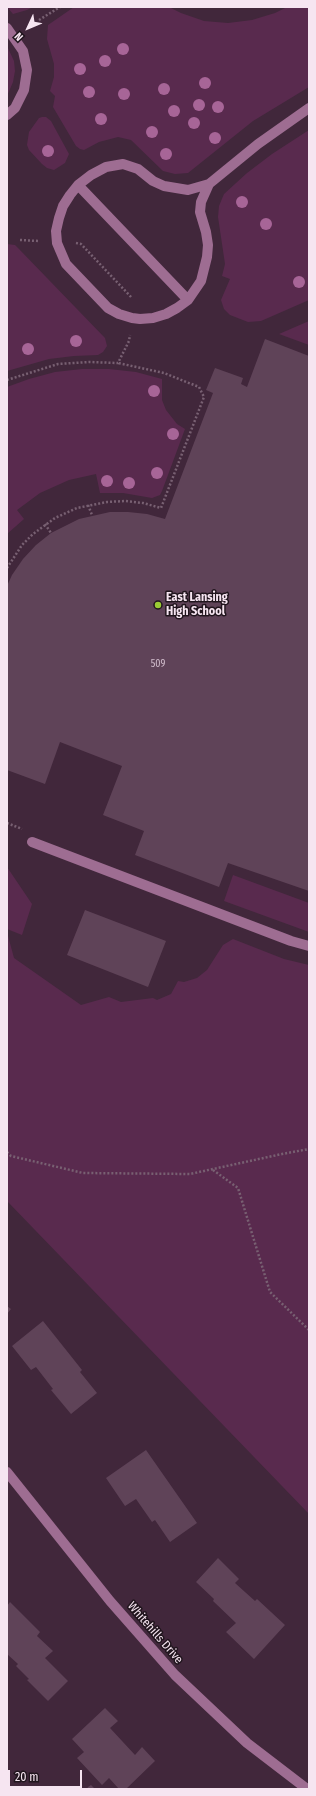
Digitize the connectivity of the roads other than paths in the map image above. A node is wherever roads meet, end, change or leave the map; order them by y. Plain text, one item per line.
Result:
1 (7, 28) edge
2 (309, 108) edge
3 (7, 115) edge
4 (209, 184) junction
5 (78, 185) junction
6 (188, 300) junction
7 (32, 842) dead end
8 (309, 946) edge
9 (7, 1472) edge
10 (307, 1789) edge

1 - 3 street
2 - 4 street
4 - 5 street
4 - 6 street
5 - 6 street
5 - 6 street
7 - 8 street
9 - 10 street, Whitehills Drive

